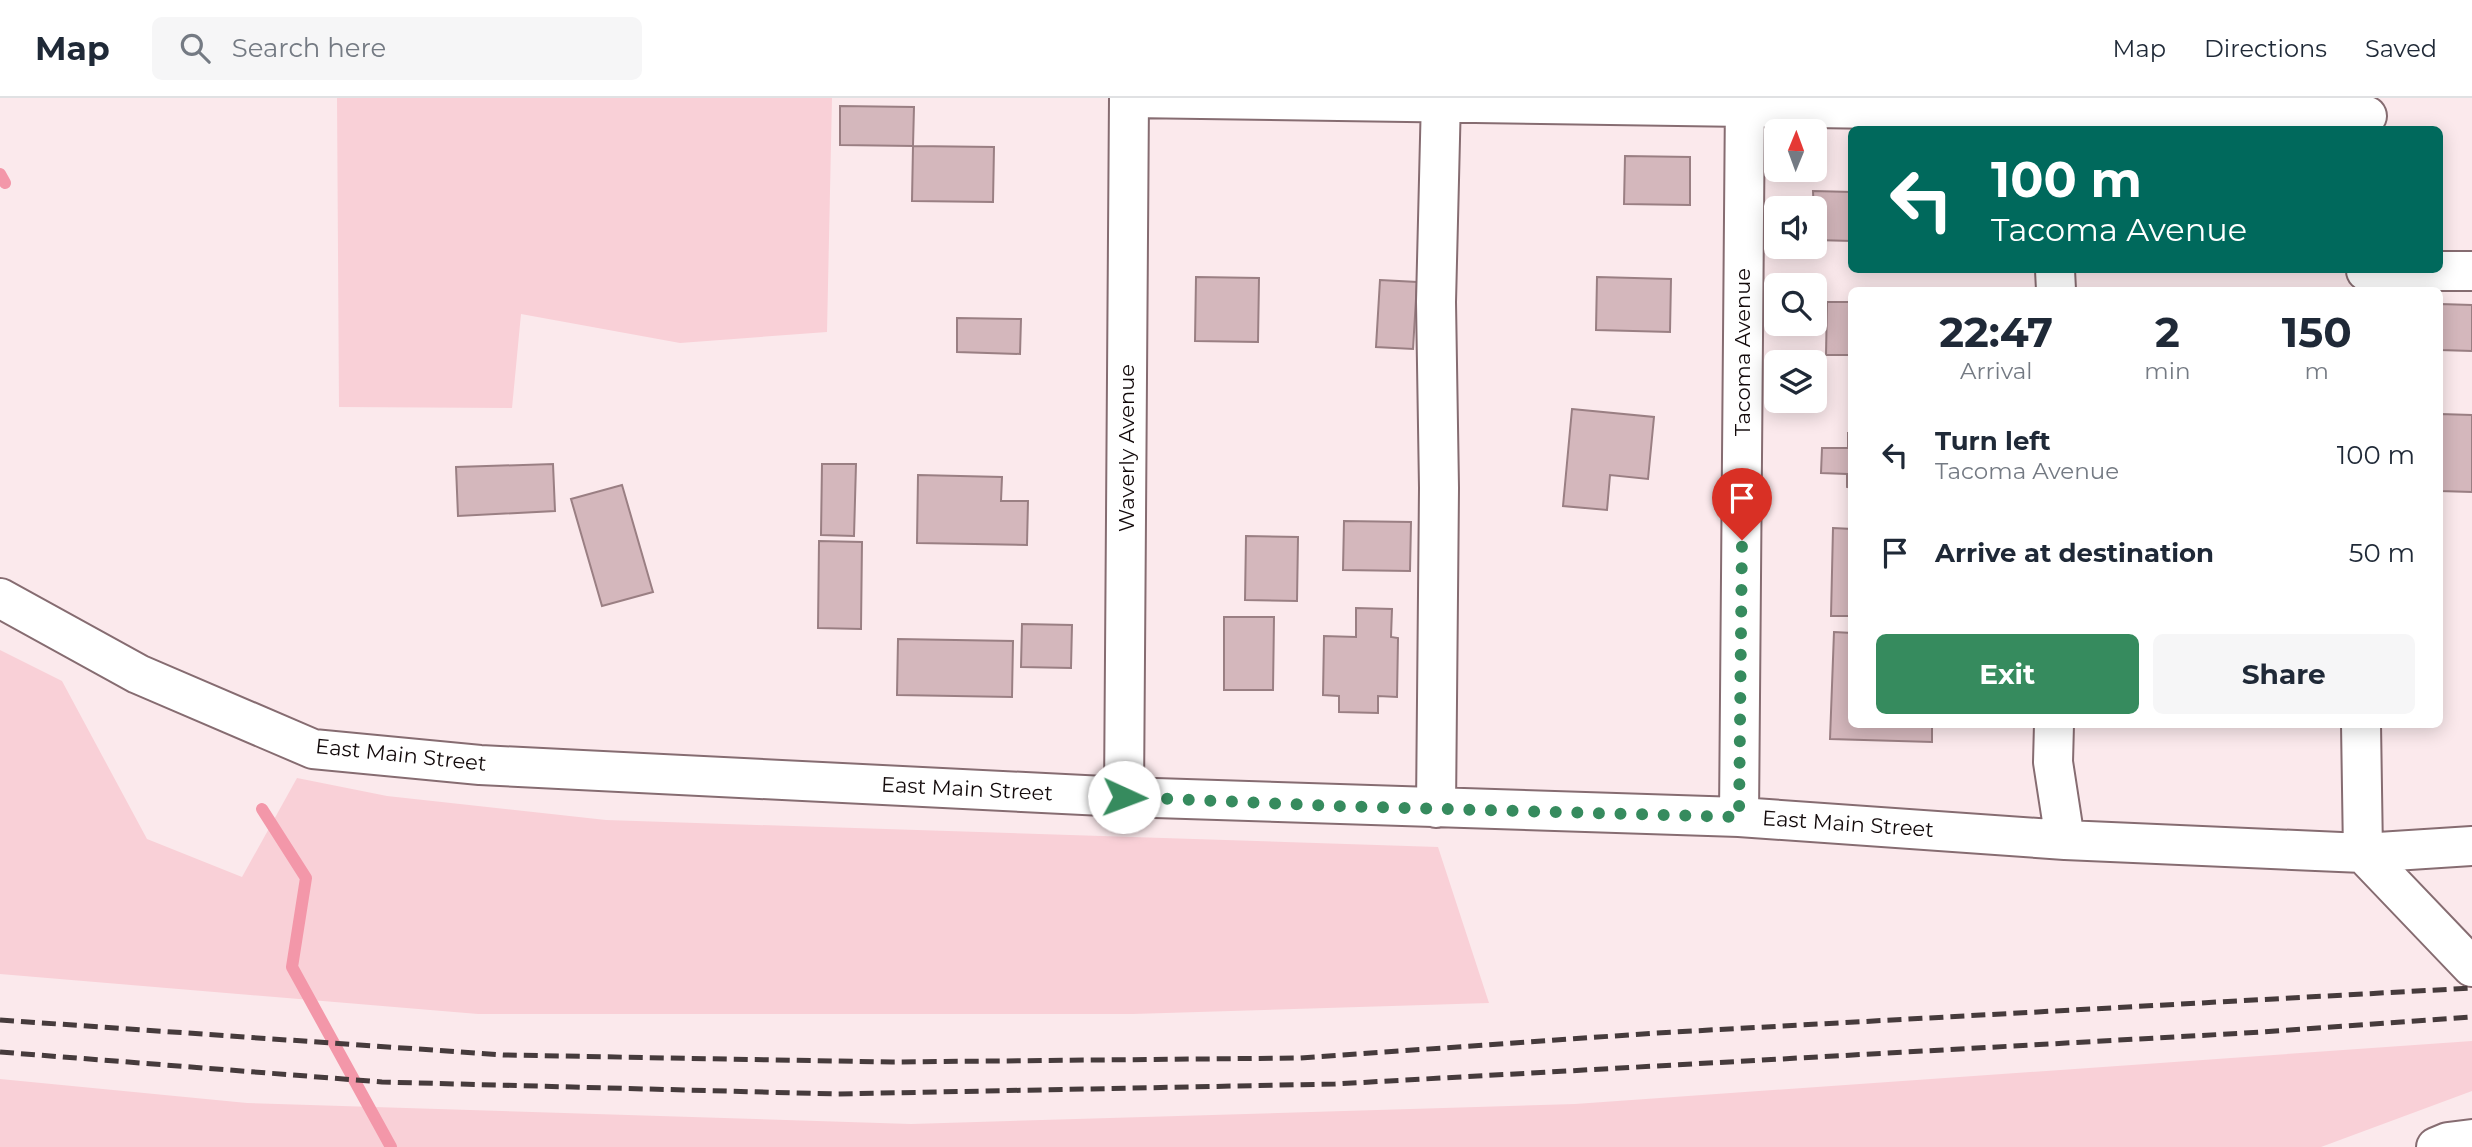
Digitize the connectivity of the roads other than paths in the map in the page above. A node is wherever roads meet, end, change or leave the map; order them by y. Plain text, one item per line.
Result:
1 (1130, 98) edge
2 (1441, 100) edge
3 (1745, 102) edge
4 (2367, 115) edge
5 (2039, 120) edge
6 (2472, 271) edge
7 (2437, 273) edge
8 (2443, 273) edge
9 (2366, 277) edge
10 (0, 598) edge
11 (2054, 728) edge
12 (2361, 728) edge
13 (1124, 797) junction
14 (1436, 808) junction
15 (1739, 817) junction
16 (2065, 840) junction
17 (2472, 846) edge
18 (2363, 853) junction
19 (2472, 967) edge
20 (2472, 1139) edge
21 (2436, 1147) edge

1 - 2 street
1 - 13 street, Waverly Avenue
2 - 3 street
2 - 14 street
3 - 5 street
3 - 15 street, Tacoma Avenue
4 - 5 street
6 - 8 street
7 - 9 street
10 - 13 street, East Main Street
11 - 16 street
12 - 18 street
13 - 14 street, East Main Street
14 - 15 street, East Main Street
15 - 16 street, East Main Street
16 - 18 street, East Main Street
17 - 18 street, East Main Street
18 - 19 street
20 - 21 street

